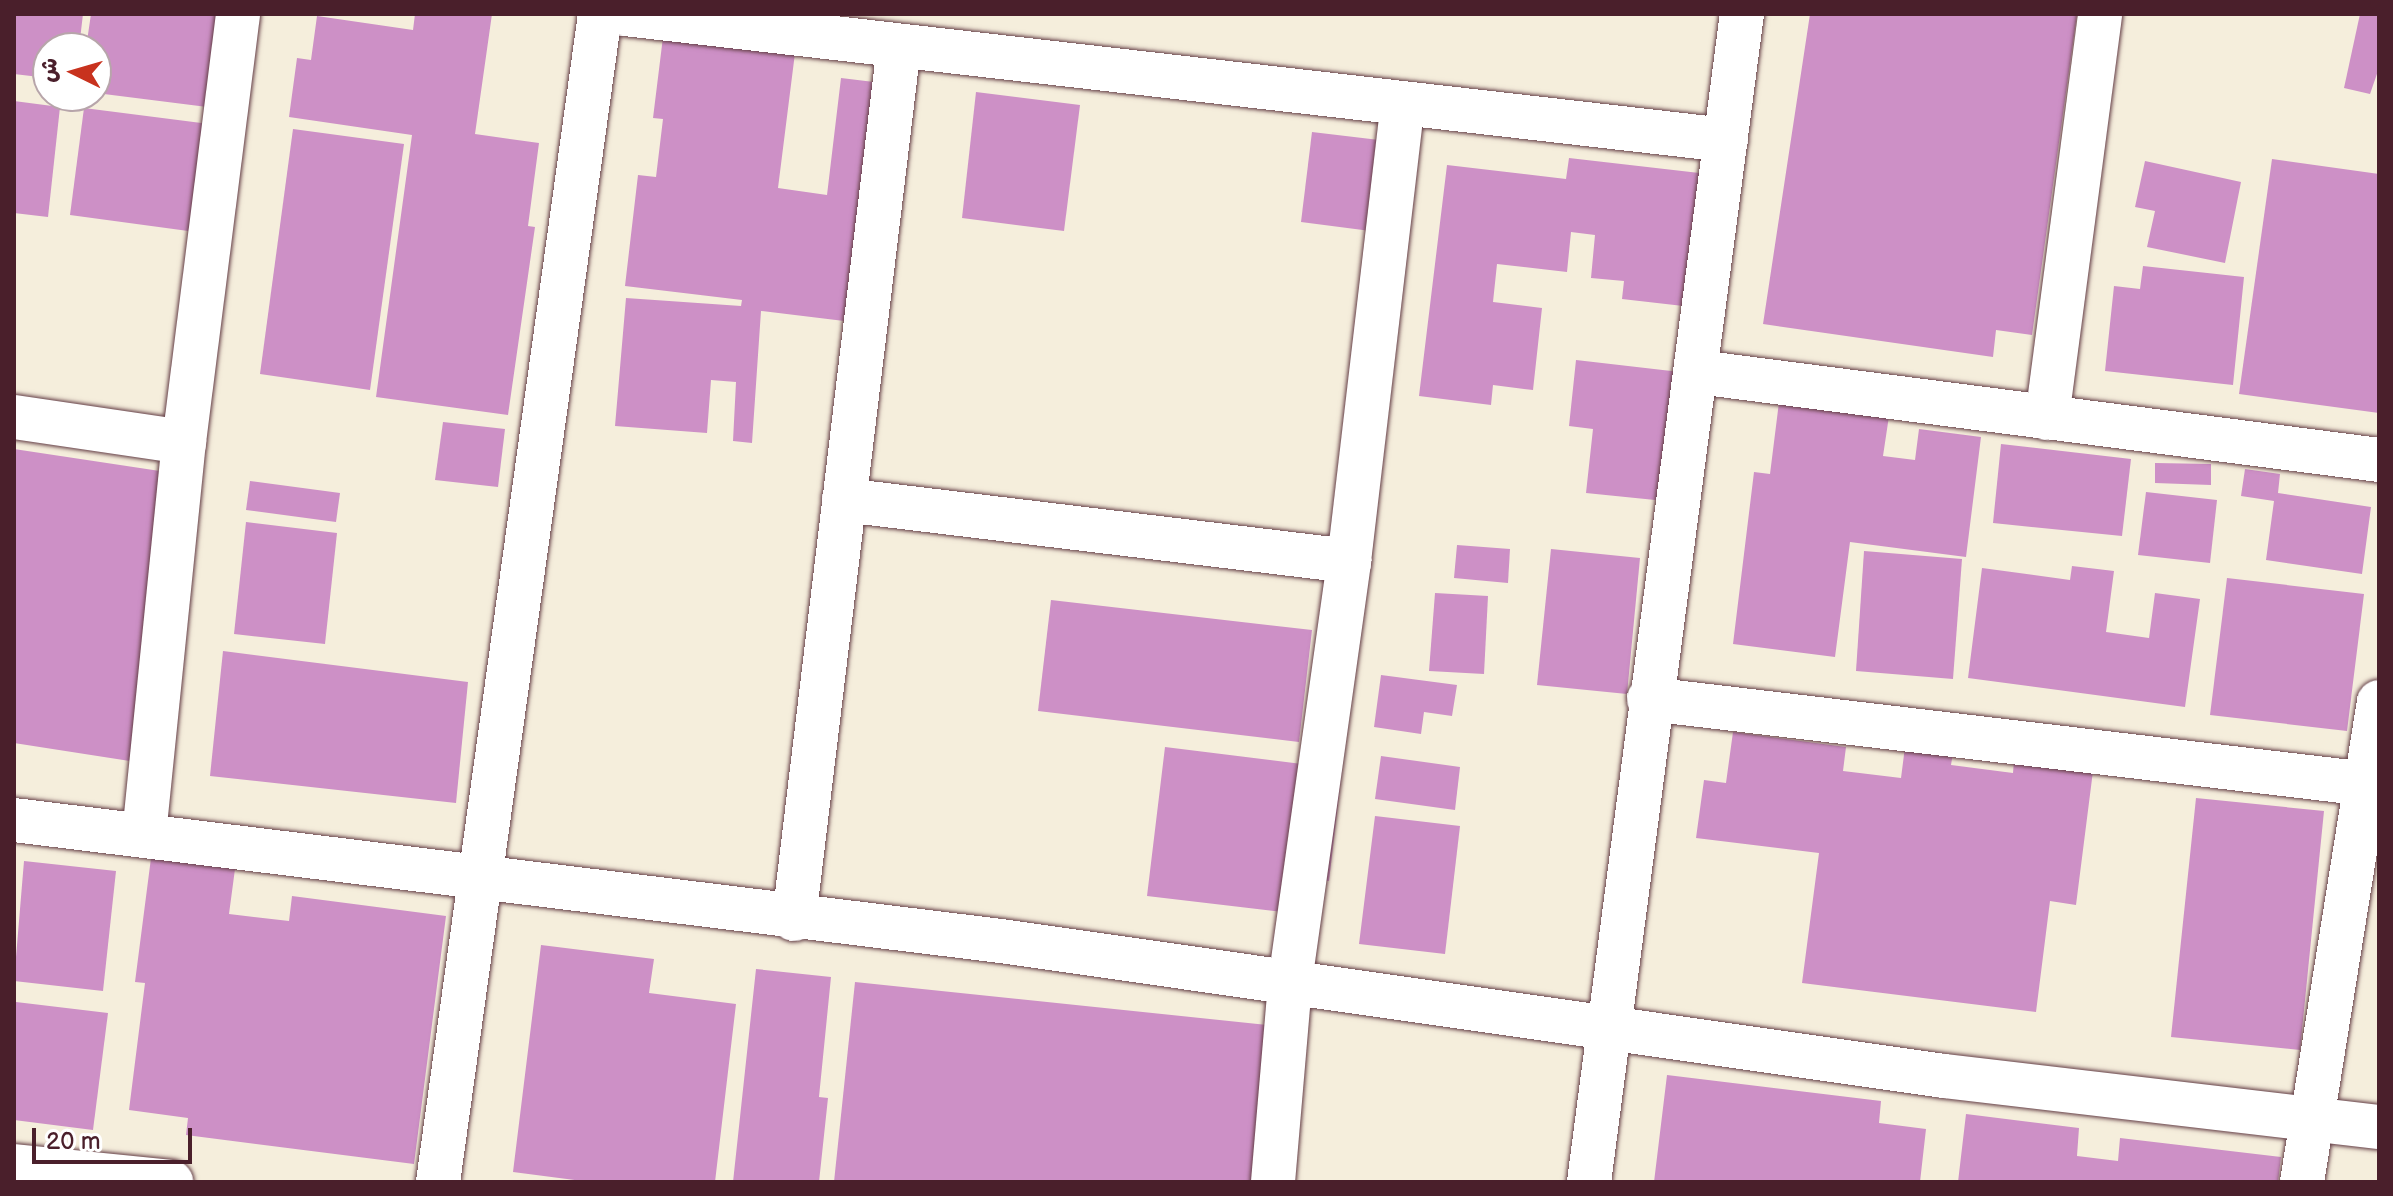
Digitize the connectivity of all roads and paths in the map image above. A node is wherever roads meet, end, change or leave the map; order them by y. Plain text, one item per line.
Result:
1 (238, 14) edge
2 (600, 14) edge
3 (625, 14) edge
4 (1742, 14) edge
5 (2100, 14) edge
6 (899, 46) junction
7 (1403, 104) junction
8 (1726, 140) junction
9 (1698, 372) junction
10 (14, 417) edge
11 (2047, 418) junction
12 (184, 442) junction
13 (2379, 460) edge
14 (844, 500) junction
15 (1349, 561) junction
16 (1649, 699) junction
17 (2379, 702) edge
18 (2367, 784) junction
19 (14, 820) edge
20 (144, 835) junction
21 (480, 875) junction
22 (794, 919) junction
23 (1290, 982) junction
24 (1613, 1029) junction
25 (2311, 1117) junction
26 (2379, 1127) edge
27 (14, 1166) edge
28 (171, 1182) edge
29 (438, 1182) edge
30 (1273, 1182) edge
31 (1589, 1182) edge
32 (2302, 1182) edge

1 - 12 street
2 - 21 street
3 - 6 street
4 - 8 street
5 - 11 street
6 - 7 street
6 - 14 street
7 - 8 street
7 - 15 street
8 - 9 street
9 - 11 street
9 - 16 street
10 - 12 street
11 - 13 street
12 - 20 street
14 - 15 street
14 - 22 street
15 - 23 street
16 - 18 street
16 - 24 street
17 - 18 street
18 - 25 street
19 - 20 street
20 - 21 street
21 - 22 street
21 - 29 street
22 - 23 street
23 - 24 street
23 - 30 street
24 - 25 street
24 - 31 street
25 - 26 street
25 - 32 street
27 - 28 street

